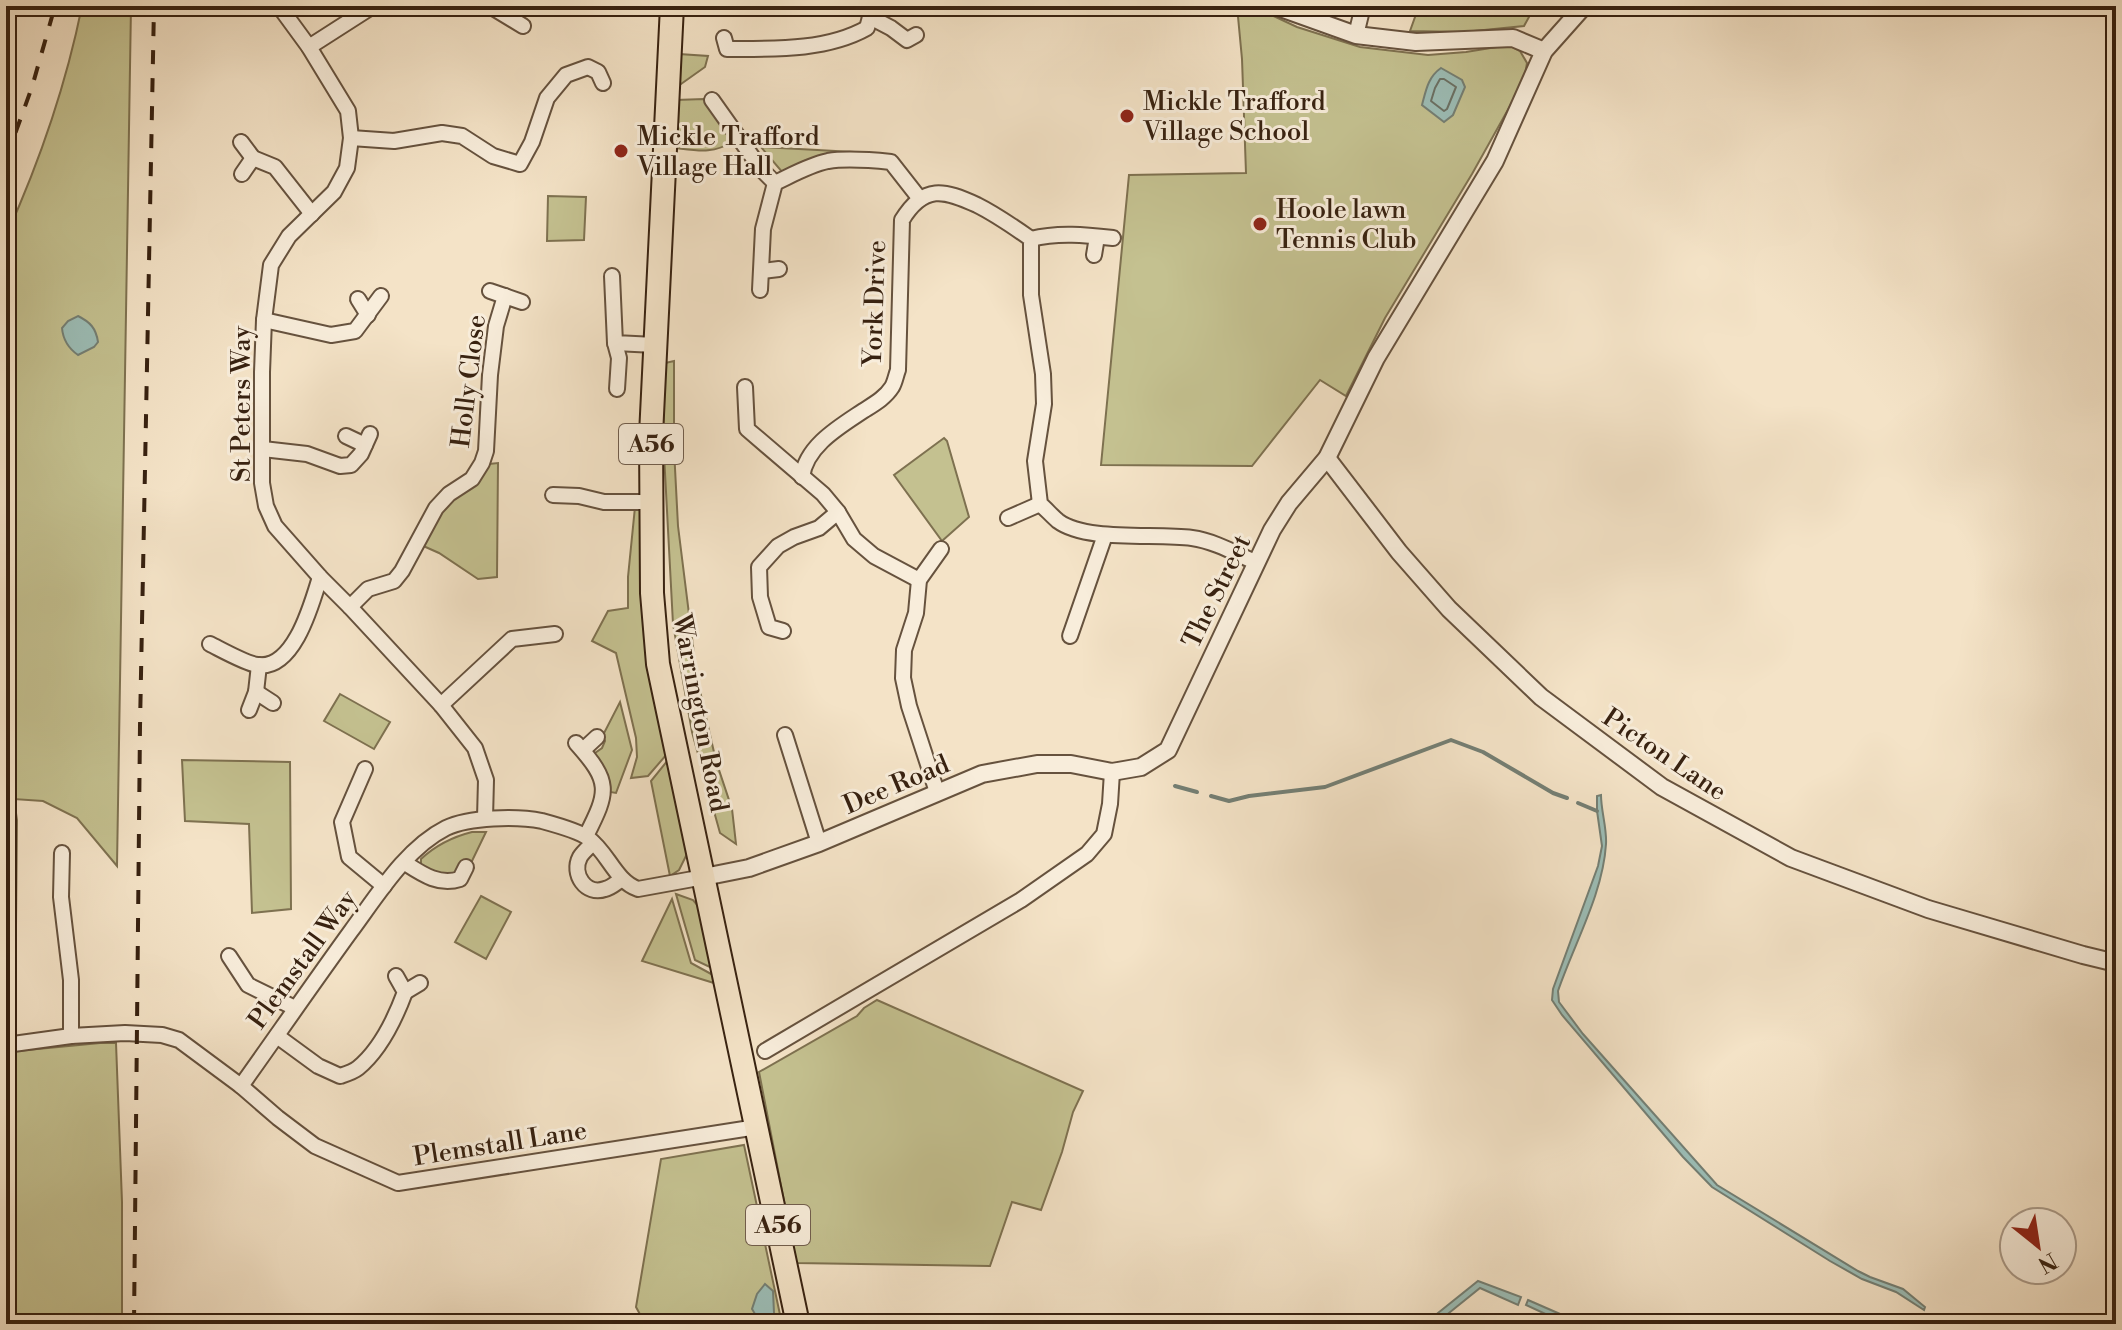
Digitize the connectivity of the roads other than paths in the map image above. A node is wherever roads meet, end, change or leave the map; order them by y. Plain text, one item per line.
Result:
1 (279, 6) edge
2 (373, 6) edge
3 (490, 6) edge
4 (672, 6) edge
5 (1275, 6) edge
6 (1363, 6) edge
7 (1584, 6) edge
8 (869, 12) edge
9 (523, 26) dead end
10 (1356, 35) junction
11 (724, 38) dead end
12 (908, 42) dead end
13 (309, 47) junction
14 (1544, 51) junction
15 (603, 83) dead end
16 (712, 100) dead end
17 (351, 138) junction
18 (241, 142) dead end
19 (253, 158) junction
20 (242, 174) dead end
21 (775, 183) junction
22 (920, 199) junction
23 (312, 214) junction
24 (1097, 237) junction
25 (1113, 238) dead end
26 (1031, 239) junction
27 (1094, 255) dead end
28 (779, 269) dead end
29 (762, 271) junction
30 (612, 276) dead end
31 (760, 290) dead end
32 (381, 296) dead end
33 (358, 299) dead end
34 (522, 302) dead end
35 (368, 315) junction
36 (264, 320) junction
37 (615, 343) junction
38 (655, 345) junction
39 (745, 387) dead end
40 (617, 389) dead end
41 (346, 436) dead end
42 (263, 449) junction
43 (1327, 458) junction
44 (802, 477) junction
45 (553, 495) dead end
46 (650, 502) junction
47 (1040, 504) junction
48 (838, 512) junction
49 (1008, 518) dead end
50 (1105, 535) junction
51 (941, 549) dead end
52 (1255, 562) junction
53 (320, 577) junction
54 (919, 580) junction
55 (350, 607) junction
56 (783, 631) dead end
57 (555, 634) dead end
58 (1070, 636) dead end
59 (210, 644) dead end
60 (259, 665) junction
61 (256, 692) junction
62 (273, 703) dead end
63 (441, 705) junction
64 (249, 710) dead end
65 (785, 735) dead end
66 (597, 737) dead end
67 (365, 769) dead end
68 (1112, 772) junction
69 (937, 792) junction
70 (485, 818) junction
71 (590, 839) junction
72 (819, 843) junction
73 (62, 853) dead end
74 (405, 863) junction
75 (704, 877) junction
76 (464, 879) dead end
77 (622, 879) junction
78 (384, 886) junction
79 (229, 956) dead end
80 (2116, 963) edge
81 (396, 976) dead end
82 (420, 983) dead end
83 (405, 992) junction
84 (295, 1008) junction
85 (71, 1036) junction
86 (277, 1036) junction
87 (6, 1045) edge
88 (765, 1051) dead end
89 (241, 1086) junction
90 (757, 1127) junction
91 (798, 1324) edge

1 - 13 street, St Peters Way
2 - 13 street
3 - 9 street
4 - 38 main road, Warrington Road / A56
5 - 10 street
6 - 10 street
7 - 14 street, The Street
8 - 11 street
8 - 12 street
10 - 14 street
13 - 17 street, St Peters Way
14 - 43 street, The Street
15 - 17 street
16 - 21 street
17 - 23 street, St Peters Way
18 - 19 street
19 - 20 street
19 - 23 street
21 - 22 street
21 - 29 street
22 - 26 street
22 - 44 street, York Drive
23 - 36 street, St Peters Way
24 - 25 street
24 - 26 street
24 - 27 street
26 - 47 street
28 - 29 street
29 - 31 street
30 - 37 street
32 - 35 street
33 - 35 street
34 - 55 street, Holly Close
35 - 36 street
36 - 42 street, St Peters Way
37 - 38 street
37 - 40 street
38 - 46 main road, Warrington Road / A56
39 - 44 street
41 - 42 street
42 - 53 street, St Peters Way
43 - 52 street, The Street
43 - 80 street, Picton Lane
44 - 48 street
45 - 46 street
46 - 75 main road, Warrington Road / A56
47 - 49 street
47 - 50 street
48 - 54 street
48 - 56 street
50 - 52 street
50 - 58 street
51 - 54 street
52 - 68 street, The Street
53 - 55 street, St Peters Way
53 - 60 street
54 - 69 street
55 - 63 street, St Peters Way
57 - 63 street
59 - 60 street
60 - 61 street
61 - 62 street
61 - 64 street
63 - 70 street, St Peters Way
65 - 72 street
66 - 71 street
67 - 78 street
68 - 69 street, Dee Road
68 - 88 street
69 - 72 street, Dee Road
70 - 71 street, Plemstall Way
70 - 74 street, Plemstall Way
71 - 77 street
71 - 77 street
72 - 75 street, Dee Road
73 - 85 street
74 - 76 street
74 - 78 street, Plemstall Way
75 - 77 street
75 - 90 main road, Warrington Road / A56
78 - 84 street, Plemstall Way
79 - 84 street
81 - 83 street
82 - 83 street
83 - 86 street
84 - 86 street, Plemstall Way
85 - 87 street, Plemstall Lane
85 - 89 street, Plemstall Lane
86 - 89 street, Plemstall Way
89 - 90 street, Plemstall Lane
90 - 91 main road, Warrington Road / A56

